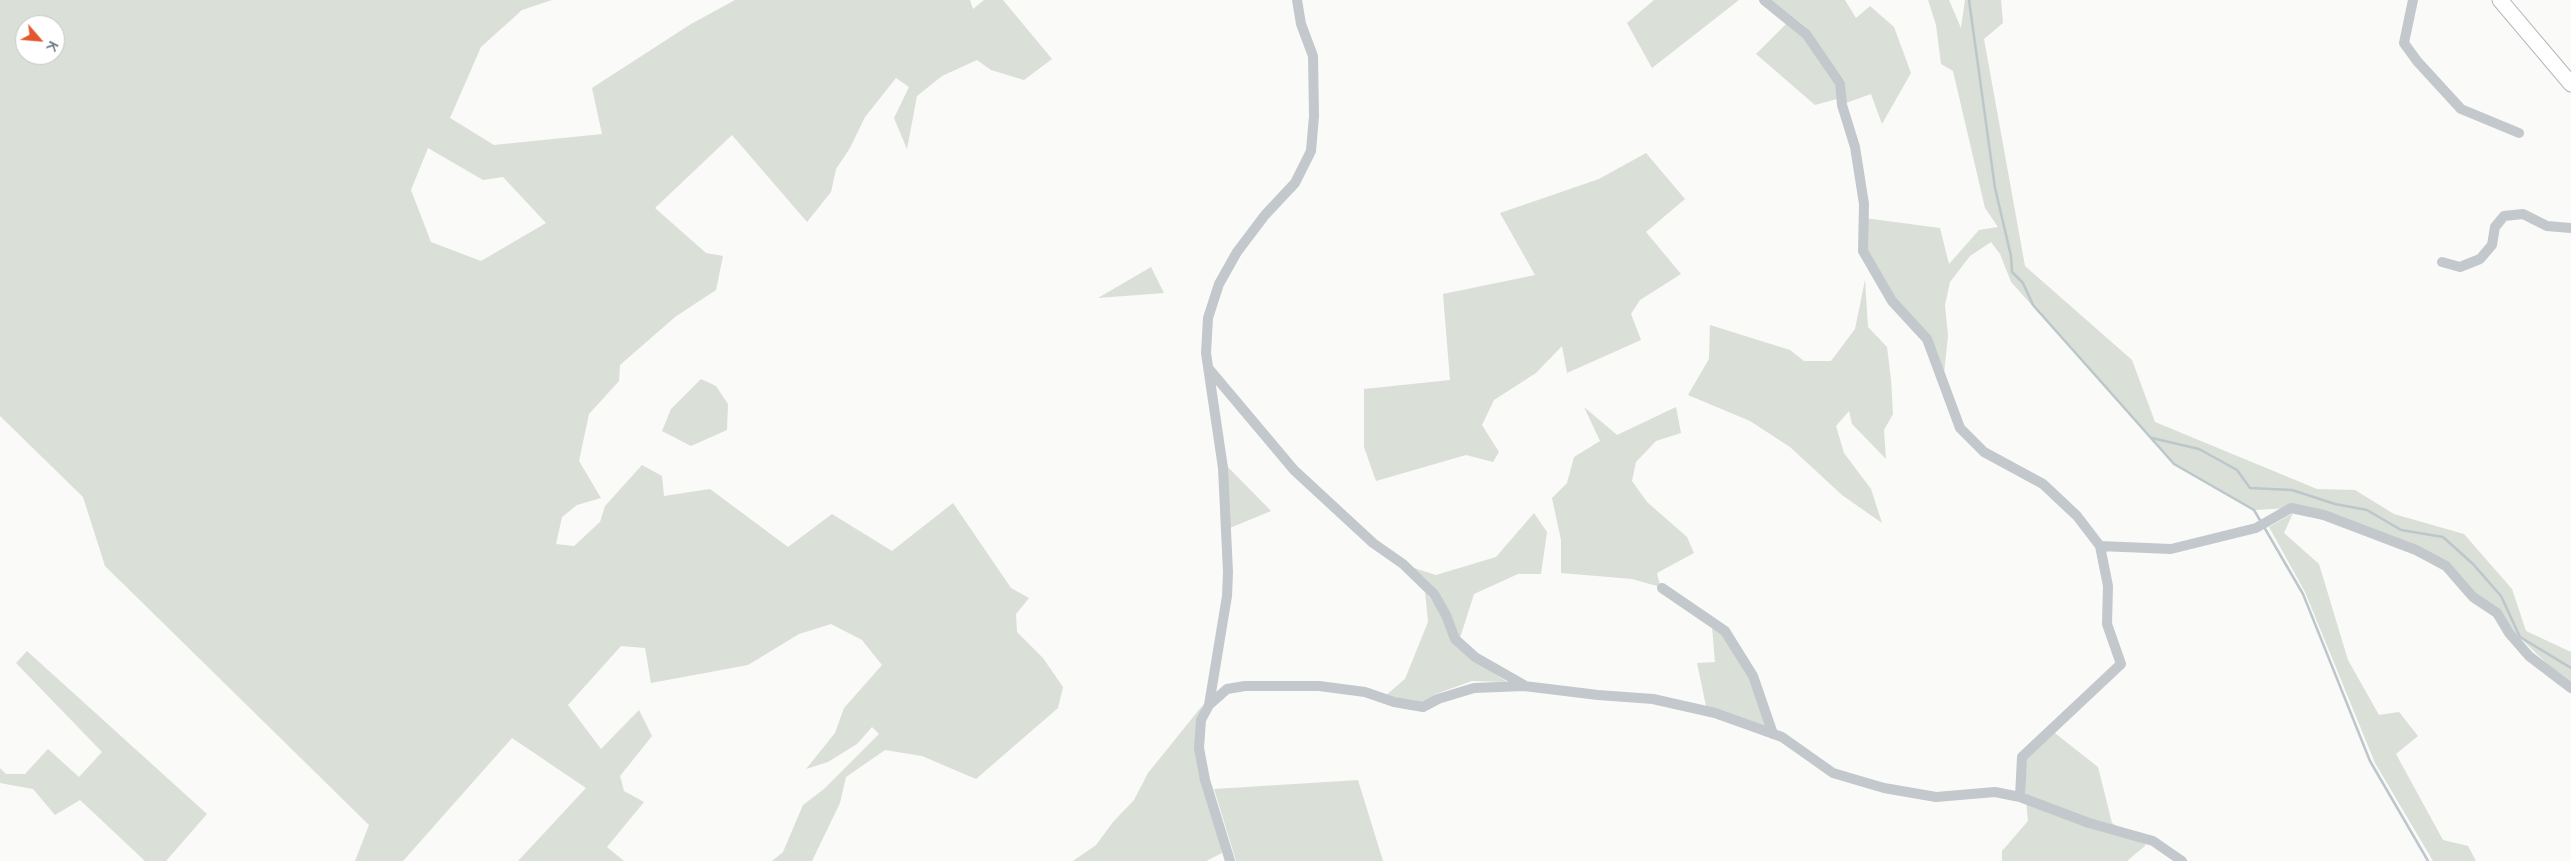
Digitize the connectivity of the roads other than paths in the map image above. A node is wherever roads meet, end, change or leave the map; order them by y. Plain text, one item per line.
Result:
1 (1297, 0) edge
2 (1764, 0) edge
3 (2413, 0) edge
4 (2500, 0) edge
5 (2571, 84) edge
6 (2519, 133) dead end
7 (2571, 228) edge
8 (2442, 262) dead end
9 (1209, 368) junction
10 (2100, 546) junction
11 (1662, 588) dead end
12 (1529, 687) junction
13 (2571, 688) edge
14 (1209, 705) junction
15 (1773, 734) junction
16 (2020, 797) junction
17 (1230, 861) edge
18 (2182, 861) edge

1 - 9 street
2 - 10 street
3 - 6 street
4 - 5 street
7 - 8 street
9 - 12 street
9 - 14 street
10 - 13 street
10 - 16 street
11 - 15 street
12 - 14 street
12 - 15 street
14 - 17 street
15 - 16 street
16 - 18 street

